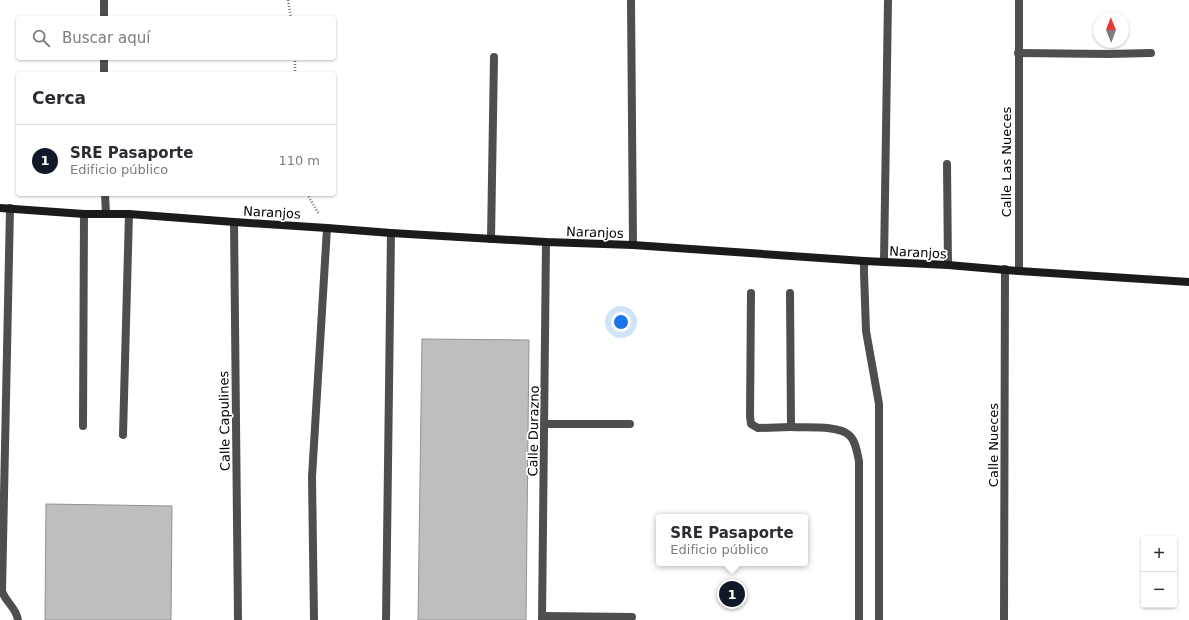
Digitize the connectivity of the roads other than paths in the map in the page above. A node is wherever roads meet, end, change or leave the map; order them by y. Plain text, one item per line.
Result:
1 (104, 0) edge
2 (631, 0) edge
3 (888, 0) edge
4 (1018, 0) edge
5 (104, 16) edge
6 (1018, 53) junction
7 (1151, 53) dead end
8 (494, 57) dead end
9 (104, 60) edge
10 (104, 72) edge
11 (948, 164) dead end
12 (105, 196) edge
13 (0, 208) edge
14 (10, 208) junction
15 (84, 214) junction
16 (106, 214) junction
17 (129, 214) junction
18 (234, 222) junction
19 (328, 228) junction
20 (391, 234) junction
21 (491, 239) junction
22 (546, 242) junction
23 (633, 245) junction
24 (864, 261) junction
25 (884, 262) junction
26 (948, 265) junction
27 (1005, 269) junction
28 (1019, 271) junction
29 (1189, 282) edge
30 (752, 293) dead end
31 (790, 293) dead end
32 (545, 424) junction
33 (630, 424) dead end
34 (83, 426) dead end
35 (791, 427) junction
36 (123, 435) dead end
37 (632, 617) dead end
38 (542, 618) edge
39 (18, 620) edge
40 (238, 620) edge
41 (314, 620) edge
42 (386, 620) edge
43 (859, 620) edge
44 (879, 620) edge
45 (1004, 620) edge

1 - 5 street
2 - 23 street
3 - 25 street
4 - 6 street, Calle Las Nueces
6 - 7 street
6 - 28 street, Calle Las Nueces
8 - 21 street
9 - 10 street
11 - 26 street
12 - 16 street
13 - 14 street, Naranjos
14 - 15 street, Naranjos
14 - 39 street
15 - 16 street, Naranjos
15 - 34 street
16 - 17 street, Naranjos
17 - 18 street, Naranjos
17 - 36 street
18 - 19 street, Naranjos
18 - 40 street, Calle Capulines
19 - 20 street, Naranjos
19 - 41 street
20 - 21 street, Naranjos
20 - 42 street
21 - 22 street, Naranjos
22 - 23 street, Naranjos
22 - 32 street, Calle Durazno
23 - 24 street, Naranjos
24 - 25 street, Naranjos
24 - 44 street
25 - 26 street, Naranjos
26 - 27 street, Naranjos
27 - 28 street, Naranjos
27 - 45 street, Calle Nueces
28 - 29 street, Naranjos
30 - 35 street
31 - 35 street
32 - 33 street
32 - 38 street, Calle Durazno
35 - 43 street
37 - 38 street

